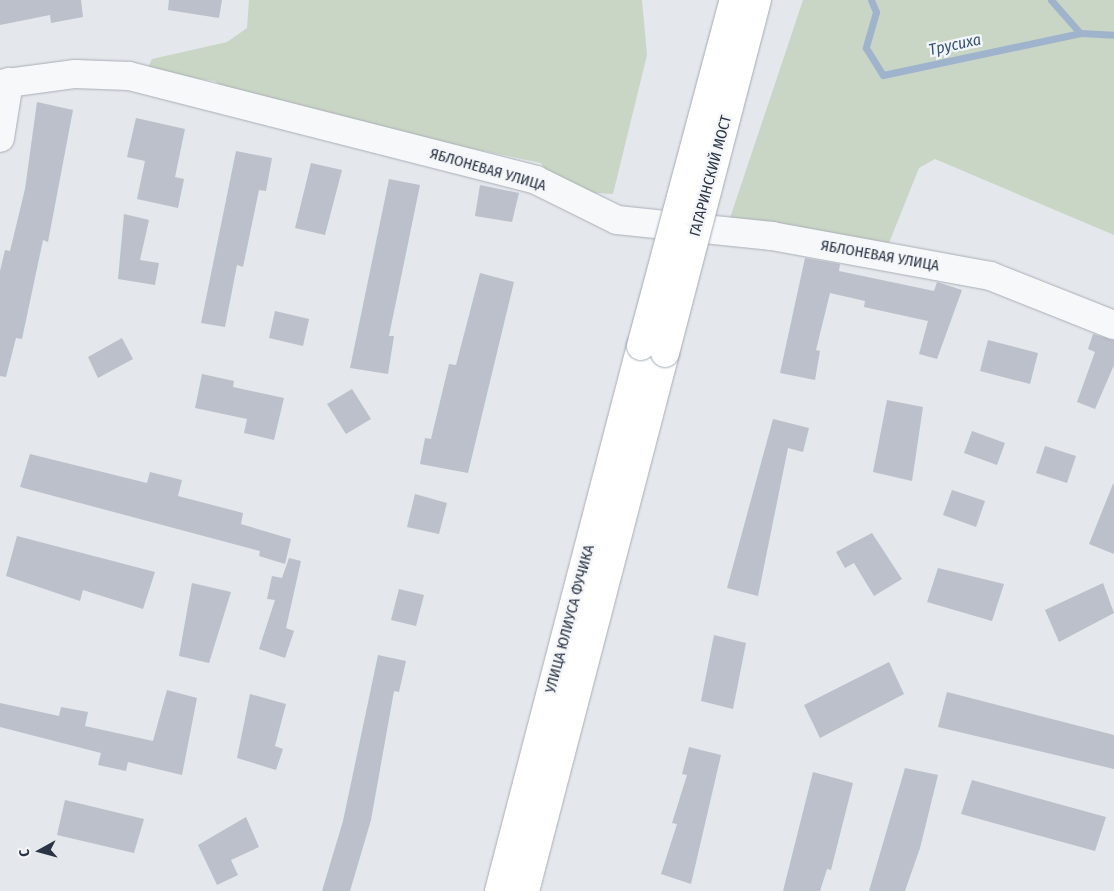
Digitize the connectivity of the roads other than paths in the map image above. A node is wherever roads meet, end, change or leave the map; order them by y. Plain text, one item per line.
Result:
1 (734, 0) edge
2 (757, 0) edge
3 (4, 83) edge
4 (0, 138) edge
5 (1114, 325) edge
6 (653, 349) junction
7 (499, 891) edge
8 (524, 891) edge

1 - 6 main road, ГАГАРИНСКИЙ МОСТ, bridge
2 - 6 main road, ГАГАРИНСКИЙ МОСТ, bridge
3 - 4 street
3 - 5 street, ЯБЛОНЕВАЯ УЛИЦА
6 - 7 main road, УЛИЦА ЮЛИУСА ФУЧИКА
6 - 8 main road, УЛИЦА ЮЛИУСА ФУЧИКА

